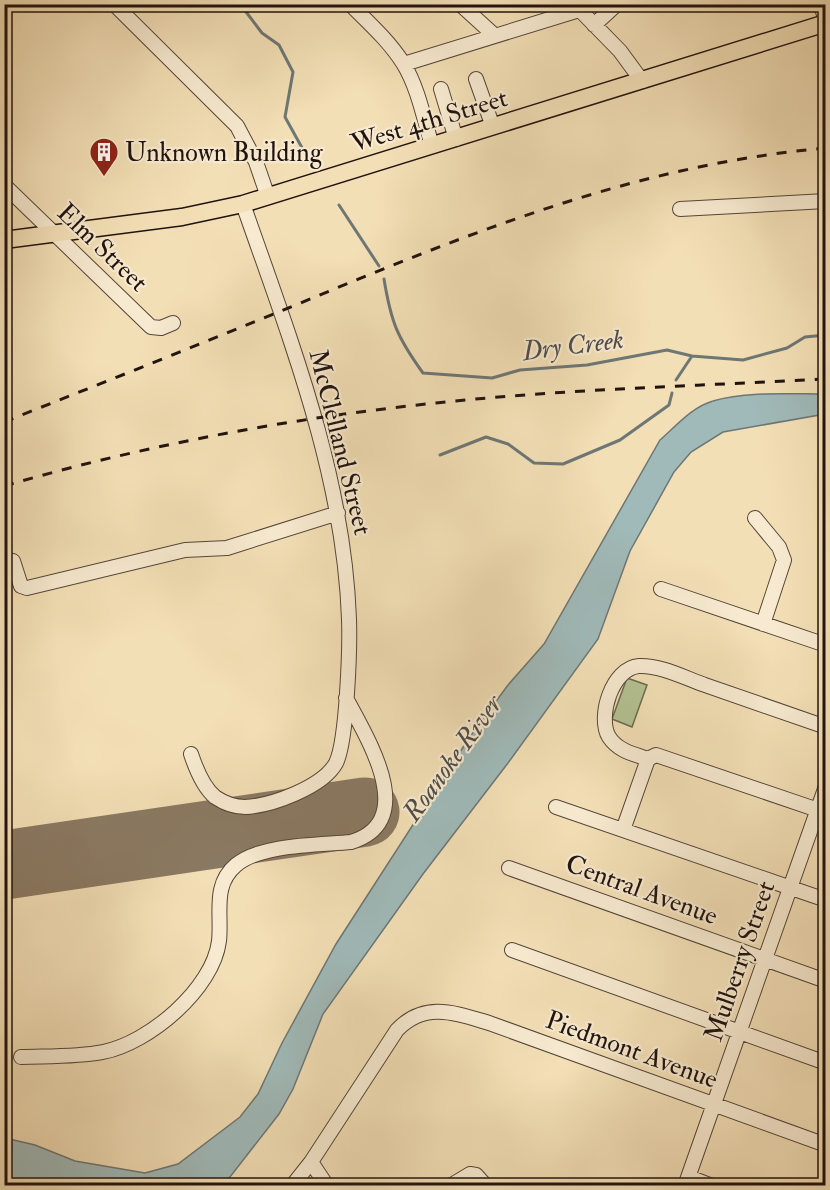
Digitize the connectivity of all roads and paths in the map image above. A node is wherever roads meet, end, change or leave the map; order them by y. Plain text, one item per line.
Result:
1 (114, 4) edge
2 (350, 4) edge
3 (460, 4) edge
4 (617, 4) edge
5 (819, 4) edge
6 (576, 7) edge
7 (825, 21) edge
8 (594, 25) junction
9 (494, 35) junction
10 (404, 64) junction
11 (476, 79) dead end
12 (642, 81) junction
13 (441, 89) dead end
14 (493, 127) junction
15 (456, 139) junction
16 (432, 146) junction
17 (5, 186) edge
18 (268, 197) junction
19 (825, 201) edge
20 (243, 204) junction
21 (681, 209) dead end
22 (53, 232) junction
23 (4, 240) edge
24 (173, 323) dead end
25 (338, 513) junction
26 (756, 518) dead end
27 (13, 561) dead end
28 (661, 589) dead end
29 (763, 624) junction
30 (825, 645) edge
31 (346, 698) junction
32 (825, 728) edge
33 (191, 754) dead end
34 (648, 759) junction
35 (825, 786) edge
36 (556, 807) dead end
37 (821, 811) edge
38 (623, 830) junction
39 (509, 868) dead end
40 (790, 887) junction
41 (825, 900) edge
42 (512, 950) dead end
43 (765, 958) junction
44 (825, 981) edge
45 (740, 1031) junction
46 (21, 1057) dead end
47 (825, 1063) edge
48 (715, 1106) junction
49 (825, 1145) edge
50 (310, 1162) junction
51 (687, 1181) edge
52 (292, 1185) edge
53 (327, 1185) edge
54 (450, 1185) edge
55 (486, 1185) edge
56 (712, 1185) edge

1 - 18 street
2 - 10 street
3 - 9 street
4 - 8 street
5 - 7 street
6 - 8 street
6 - 9 street
7 - 12 main road, West 4th Street
8 - 12 street
9 - 10 street
10 - 16 street
11 - 14 street
12 - 14 main road, West 4th Street
13 - 15 street
14 - 15 main road, West 4th Street
15 - 16 main road, West 4th Street
16 - 18 main road, West 4th Street
17 - 22 street, Elm Street
18 - 20 main road, West 4th Street
19 - 21 street
20 - 22 main road, West 4th Street
20 - 25 street, McClelland Street
22 - 23 main road, West 4th Street
22 - 24 street, Elm Street
25 - 27 street
25 - 31 street, McClelland Street
26 - 29 street
28 - 29 street
29 - 30 street
31 - 33 street, McClelland Street
31 - 46 street
32 - 34 street
34 - 37 street
34 - 38 street
35 - 37 street, Mulberry Street
36 - 38 street
37 - 40 street, Mulberry Street
38 - 40 street
39 - 43 street, Central Avenue
40 - 41 street
40 - 43 street, Mulberry Street
42 - 45 street
43 - 44 street, Central Avenue
43 - 45 street, Mulberry Street
45 - 47 street
45 - 48 street, Mulberry Street
48 - 49 street, Piedmont Avenue
48 - 50 street, Piedmont Avenue
48 - 51 street, Mulberry Street
50 - 52 street
50 - 53 street
51 - 56 street
54 - 55 street

